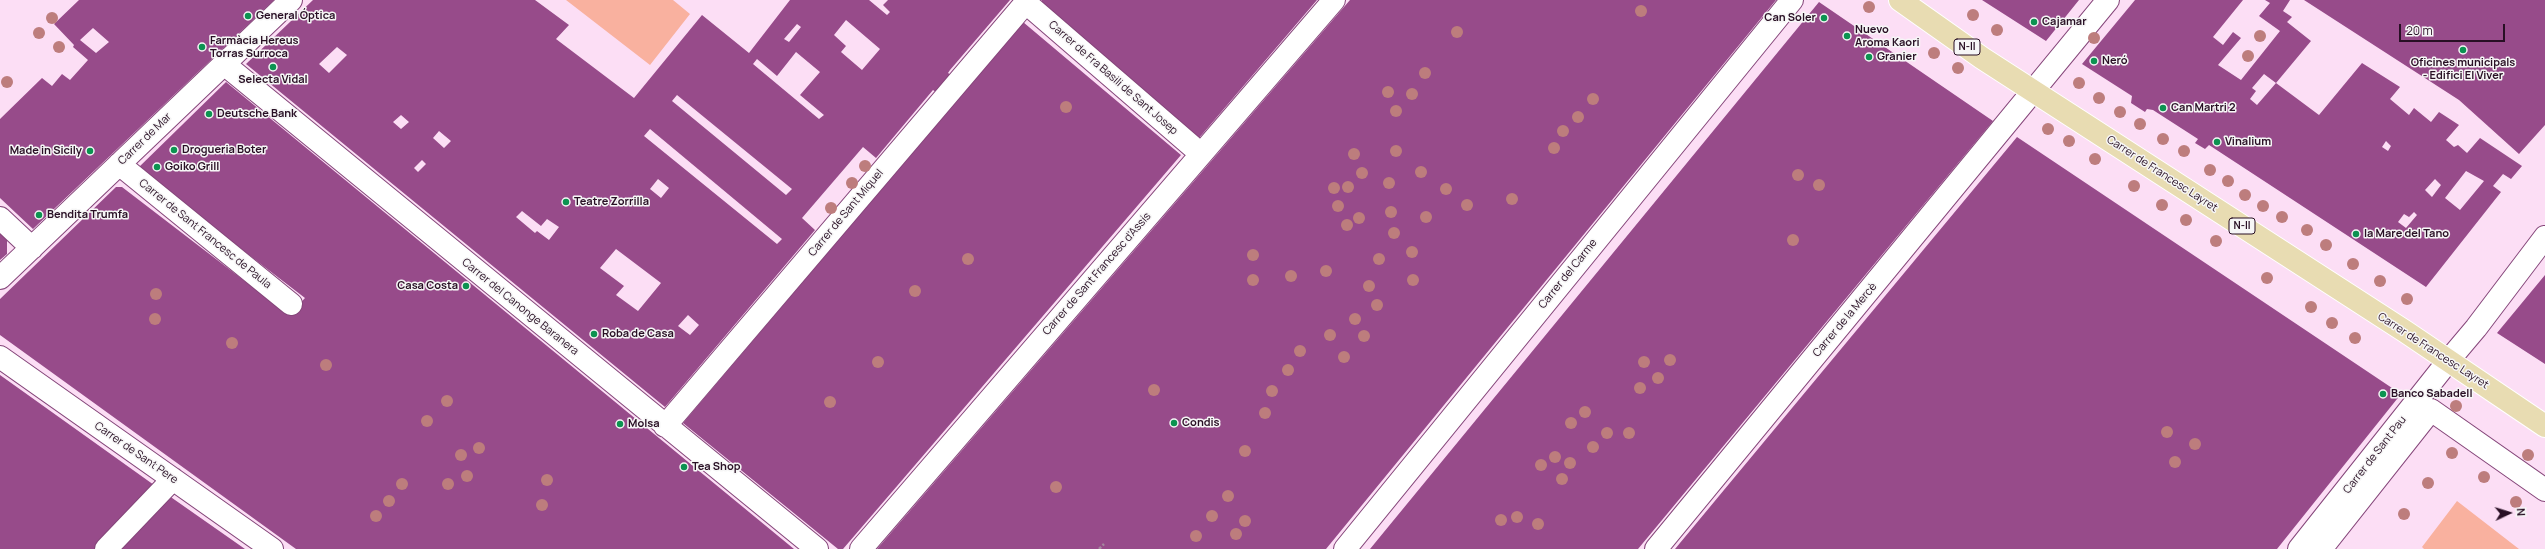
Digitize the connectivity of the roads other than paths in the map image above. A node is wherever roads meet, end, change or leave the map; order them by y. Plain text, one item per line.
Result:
1 (291, 0) edge
2 (1334, 0) edge
3 (1792, 0) edge
4 (1900, 0) edge
5 (2108, 0) edge
6 (1027, 1) edge
7 (224, 64) junction
8 (2035, 91) junction
9 (1200, 154) junction
10 (119, 164) junction
11 (0, 218) edge
12 (2545, 237) edge
13 (32, 248) junction
14 (0, 278) edge
15 (291, 304) dead end
16 (0, 357) edge
17 (2449, 360) junction
18 (665, 426) junction
19 (2545, 426) edge
20 (173, 479) junction
21 (2545, 490) edge
22 (106, 549) edge
23 (272, 549) edge
24 (817, 549) edge
25 (861, 549) edge
26 (1345, 549) edge
27 (1656, 549) edge
28 (2299, 549) edge
29 (2321, 549) edge

1 - 7 street, Carrer de Mar
2 - 9 street, Carrer de Sant Francesc d'Assís
3 - 26 street, Carrer del Carme
4 - 8 main road, Carrer de Francesc Layret / N-II
5 - 8 street, Carrer de la Mercè
6 - 9 street, Carrer de Fra Basili de Sant Josep
6 - 18 street, Carrer de Sant Miquel
7 - 10 street, Carrer de Mar
7 - 18 street, Carrer del Canonge Baranera
8 - 17 main road, Carrer de Francesc Layret / N-II
8 - 27 street, Carrer de la Mercè
9 - 25 street, Carrer de Sant Francesc d'Assís
10 - 13 street, Carrer de Mar
10 - 15 street, Carrer de Sant Francesc de Paula
11 - 13 street
12 - 17 street, Carrer de Sant Pau
13 - 14 street, Carrer de Mar
16 - 20 street, Carrer de Sant Pere
17 - 19 main road, Carrer de Francesc Layret / N-II
17 - 28 street, Carrer de Sant Pau
18 - 24 street, Carrer del Canonge Baranera
20 - 22 street
20 - 23 street, Carrer de Sant Pere
21 - 29 street

